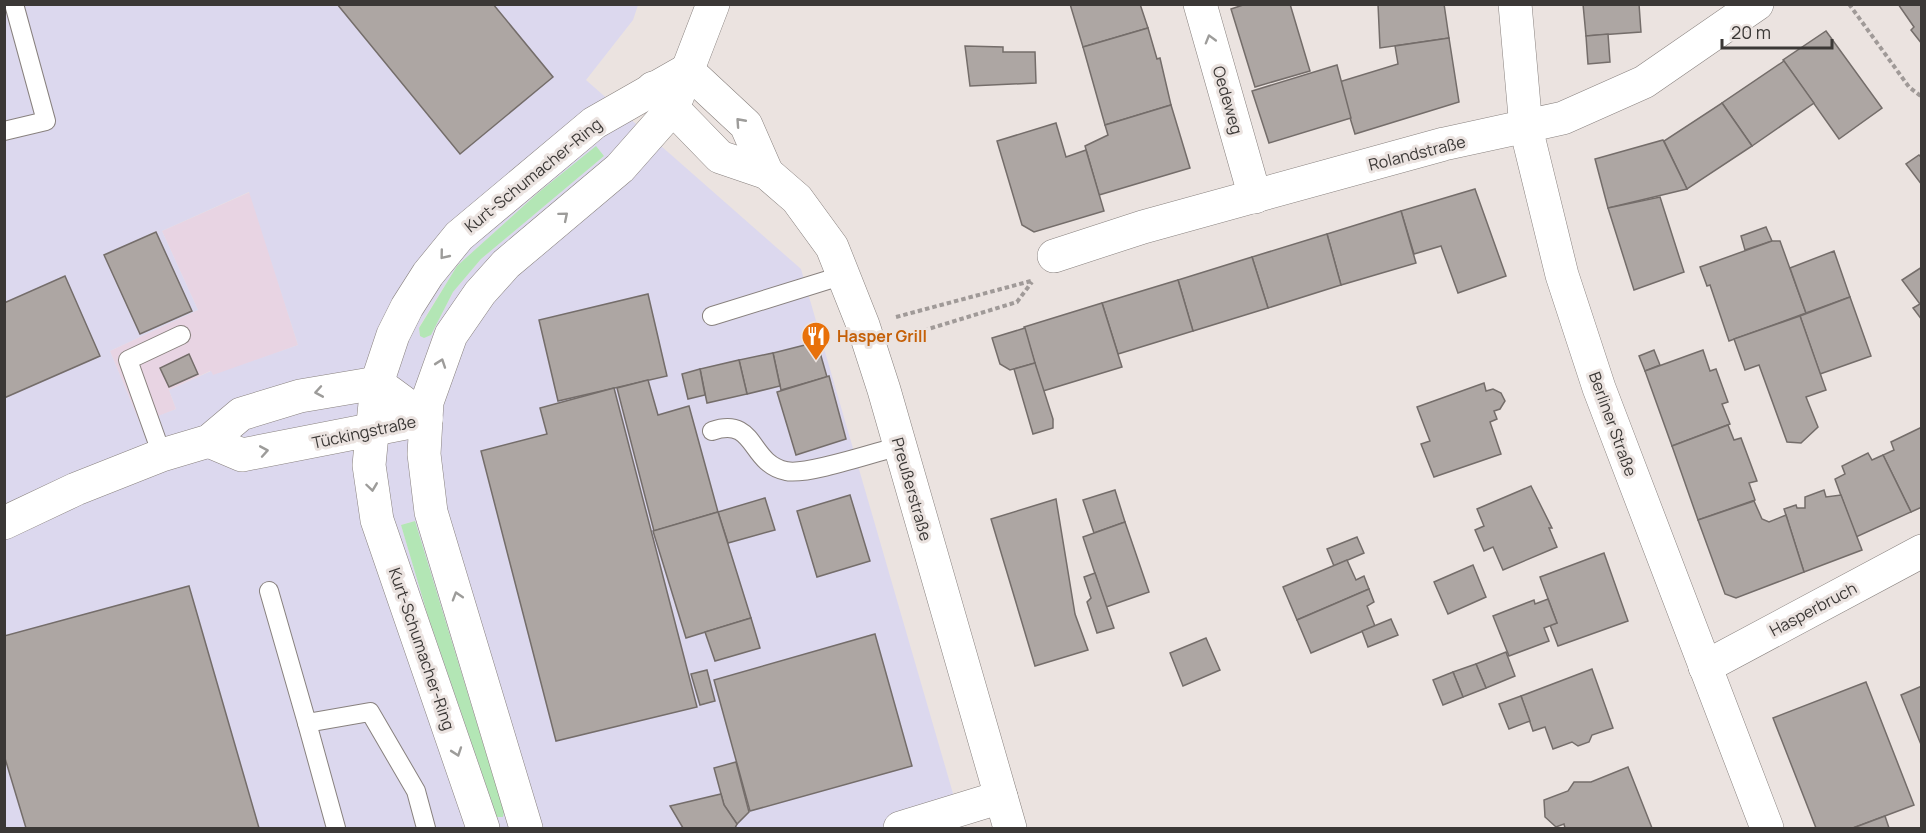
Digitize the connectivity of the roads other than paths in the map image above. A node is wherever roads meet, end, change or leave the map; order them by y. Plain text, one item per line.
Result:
1 (14, 4) edge
2 (712, 4) edge
3 (1200, 4) edge
4 (1515, 4) edge
5 (1757, 4) edge
6 (687, 70) junction
7 (663, 98) junction
8 (1526, 128) junction
9 (4, 131) edge
10 (767, 173) junction
11 (1256, 197) junction
12 (1054, 256) dead end
13 (844, 275) junction
14 (712, 316) dead end
15 (181, 334) dead end
16 (377, 383) junction
17 (426, 419) junction
18 (373, 429) junction
19 (712, 431) dead end
20 (209, 441) junction
21 (900, 446) junction
22 (162, 455) junction
23 (4, 523) edge
24 (1922, 551) edge
25 (269, 591) dead end
26 (1705, 668) junction
27 (307, 723) junction
28 (1001, 797) junction
29 (336, 828) edge
30 (426, 828) edge
31 (483, 828) edge
32 (526, 828) edge
33 (900, 828) edge
34 (1010, 828) edge
35 (1767, 828) edge

1 - 9 lane
2 - 6 street
11 -> 3 street, Oedeweg
4 - 8 street, Berliner Straße
5 - 8 street, Rolandstraße
6 - 7 street, Kurt-Schumacher-Ring
10 -> 6 street, Preußerstraße
7 - 10 street, Preußerstraße
7 -> 16 street, Kurt-Schumacher-Ring
17 -> 7 street, Kurt-Schumacher-Ring
8 - 11 street, Rolandstraße
8 - 26 street, Berliner Straße
10 - 13 street, Preußerstraße
11 - 12 street, Rolandstraße
13 - 14 lane
13 - 21 street, Preußerstraße
15 - 22 lane
16 - 17 street, Tückingstraße
16 - 18 street, Kurt-Schumacher-Ring
16 -> 20 street
17 - 18 street, Tückingstraße
32 -> 17 street, Kurt-Schumacher-Ring
20 -> 18 street, Tückingstraße
18 -> 31 street, Kurt-Schumacher-Ring
19 - 21 lane
20 - 22 street
21 - 28 street, Preußerstraße
22 - 23 street
24 - 26 street, Hasperbruch
25 - 27 lane
26 - 35 street, Berliner Straße
27 - 29 lane
27 - 30 lane
28 - 33 street
28 - 34 street, Preußerstraße

